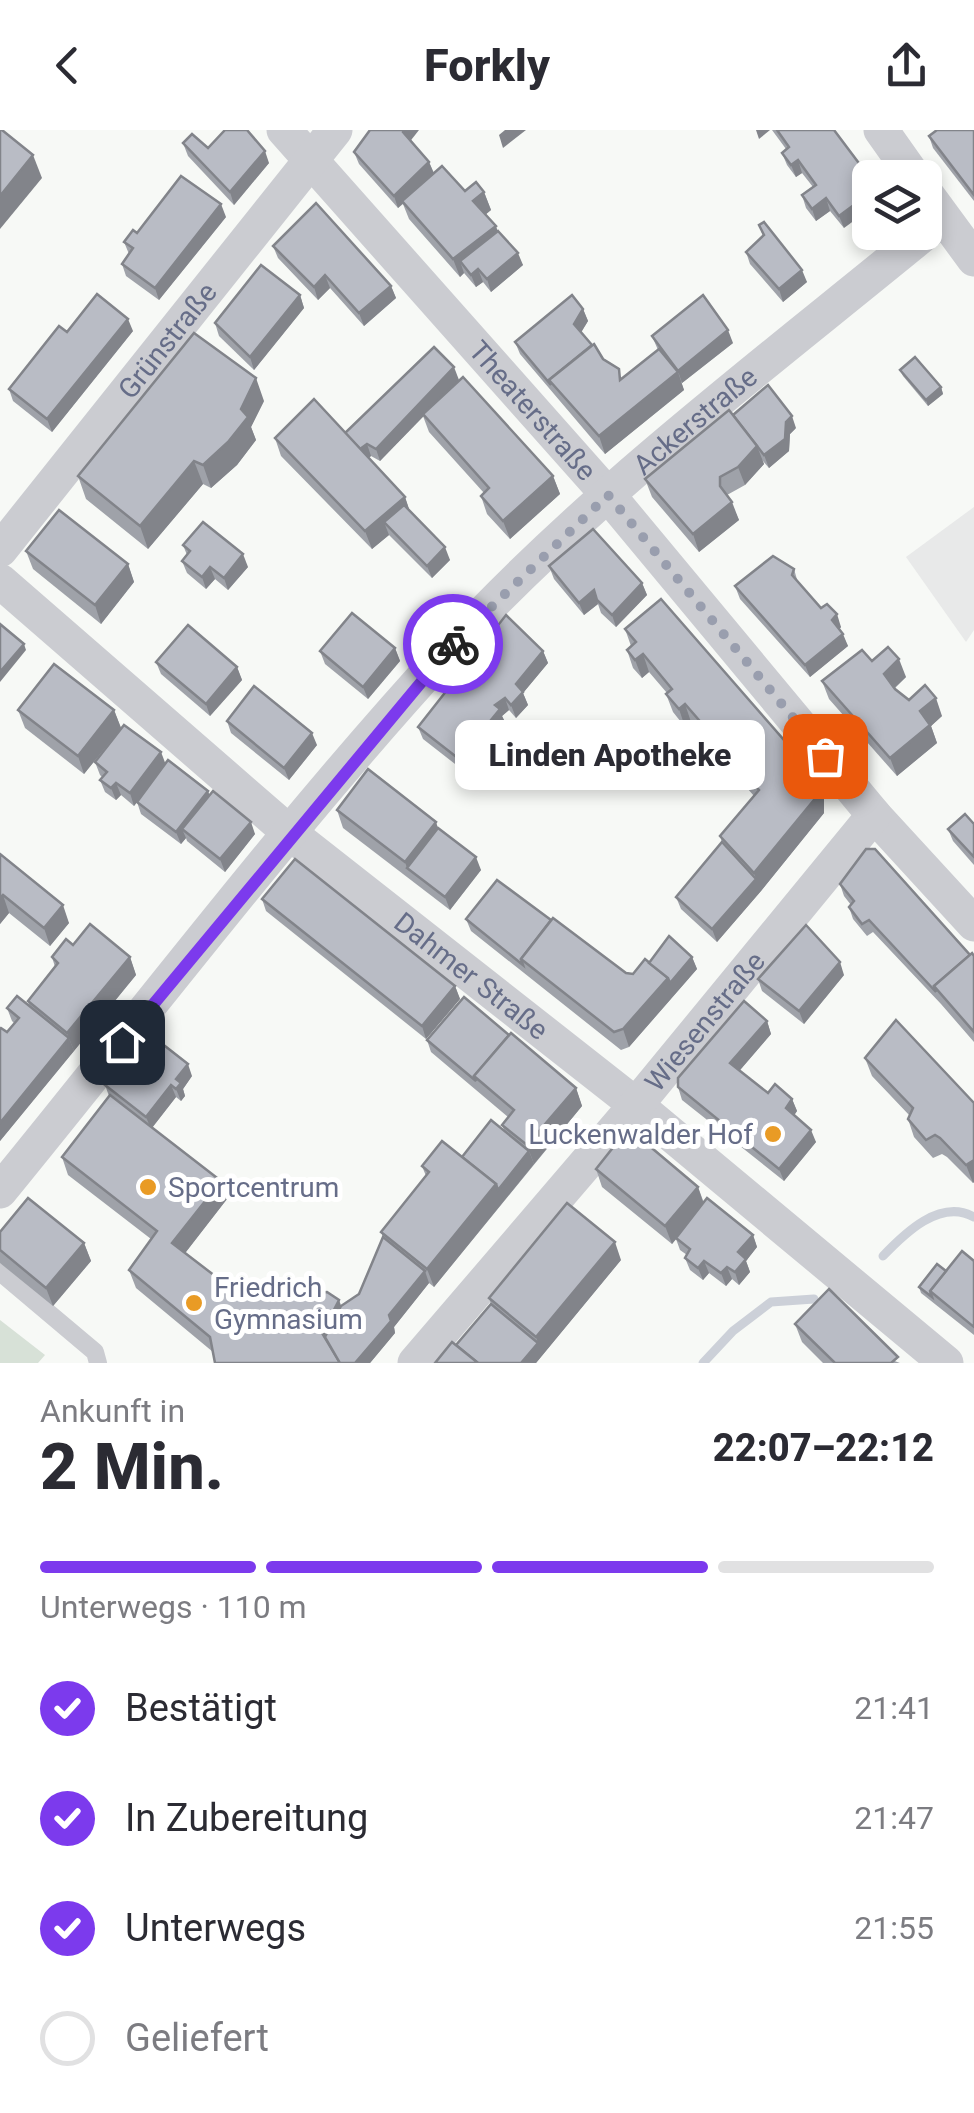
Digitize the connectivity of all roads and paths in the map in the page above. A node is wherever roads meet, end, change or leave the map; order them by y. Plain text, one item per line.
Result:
1 (284, 130) edge
2 (335, 130) edge
3 (888, 132) edge
4 (904, 160) edge
5 (312, 162) junction
6 (942, 216) edge
7 (883, 250) edge
8 (974, 258) edge
9 (608, 495) junction
10 (0, 550) edge
11 (0, 581) edge
12 (874, 814) junction
13 (292, 834) junction
14 (974, 924) edge
15 (636, 1106) junction
16 (0, 1191) edge
17 (0, 1272) edge
18 (98, 1363) edge
19 (415, 1363) edge
20 (946, 1363) edge

1 - 5 street, Theaterstraße
2 - 5 street, Grünstraße
3 - 4 street
5 - 9 street, Theaterstraße
5 - 10 street, Grünstraße
6 - 8 street
7 - 9 street, Ackerstraße
9 - 12 street, Theaterstraße
9 - 13 street, Ackerstraße
11 - 13 street, Dahmer Straße
12 - 14 street, Theaterstraße
12 - 15 street, Wiesenstraße
13 - 15 street, Dahmer Straße
13 - 16 street, Ackerstraße
15 - 19 street, Wiesenstraße
15 - 20 street, Dahmer Straße
17 - 18 lane

